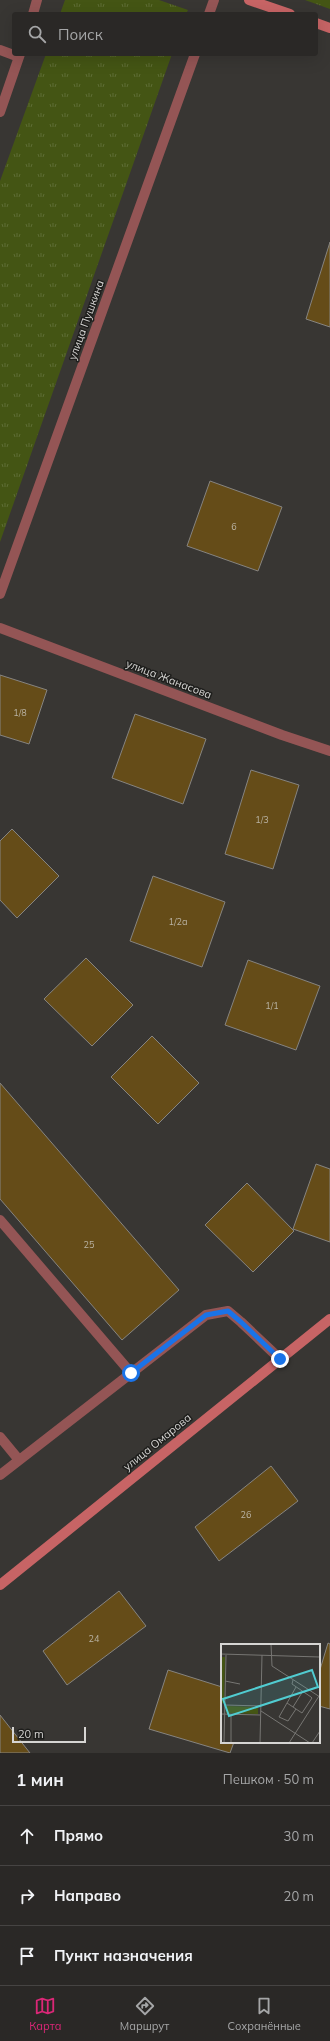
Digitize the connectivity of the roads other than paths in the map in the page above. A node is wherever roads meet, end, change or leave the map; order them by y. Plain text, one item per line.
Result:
1 (37, 0) edge
2 (214, 0) edge
3 (249, 0) edge
4 (34, 12) edge
5 (210, 12) edge
6 (284, 12) edge
7 (318, 24) edge
8 (330, 28) edge
9 (0, 50) edge
10 (12, 53) edge
11 (20, 56) edge
12 (193, 56) edge
13 (0, 112) edge
14 (0, 594) edge
15 (0, 628) edge
16 (330, 751) edge
17 (0, 1220) edge
18 (330, 1319) edge
19 (280, 1359) junction
20 (131, 1373) junction
21 (0, 1437) edge
22 (19, 1460) junction
23 (0, 1475) edge
24 (0, 1585) edge

1 - 4 street
2 - 5 street
3 - 6 street
7 - 8 street
9 - 10 street
11 - 13 street
12 - 14 street, улица Пушкина
15 - 16 street, улица Жанасова
17 - 20 street
18 - 19 street, улица Омарова
19 - 20 street
19 - 24 street, улица Омарова
20 - 22 street
21 - 22 street
22 - 23 street

